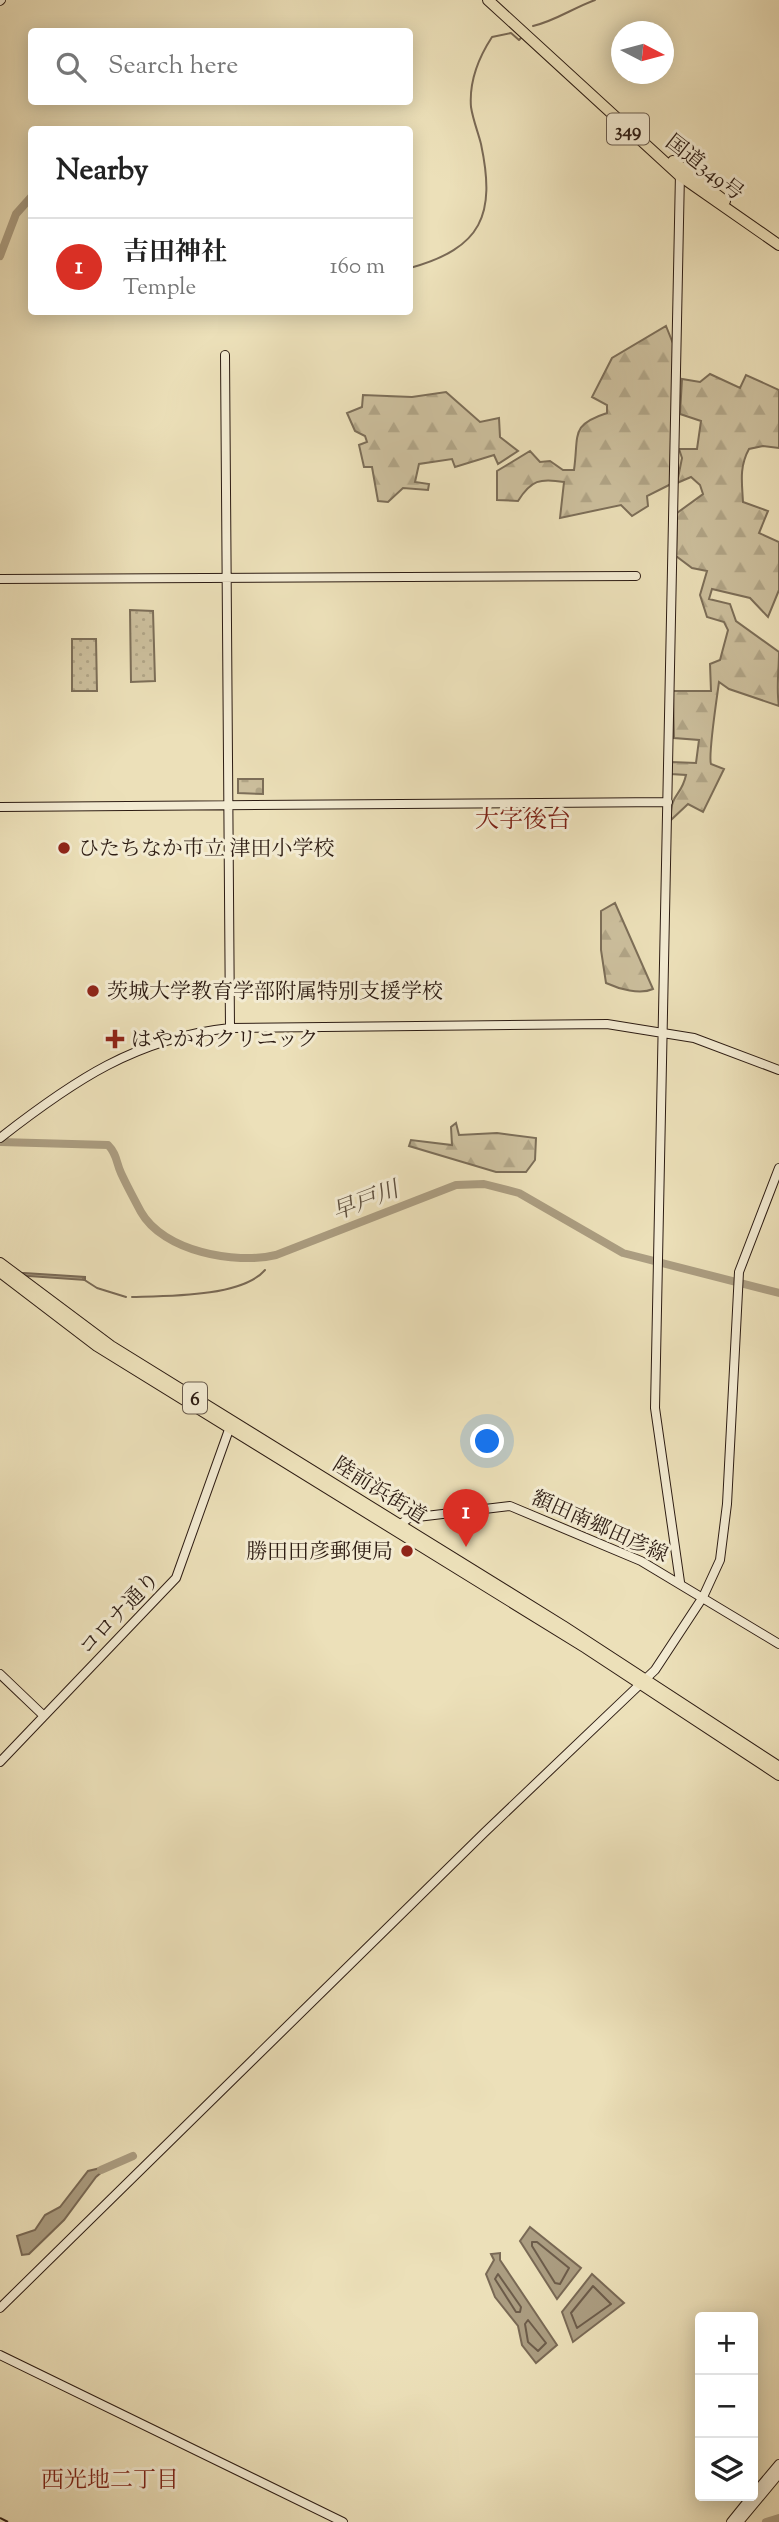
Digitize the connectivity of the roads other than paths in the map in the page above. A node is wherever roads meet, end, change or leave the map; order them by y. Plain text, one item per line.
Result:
1 (488, 0) edge
2 (497, 0) edge
3 (680, 171) junction
4 (779, 237) edge
5 (779, 244) edge
6 (225, 355) dead end
7 (636, 576) dead end
8 (227, 577) junction
9 (0, 579) edge
10 (668, 802) junction
11 (229, 806) junction
12 (0, 807) edge
13 (230, 1028) junction
14 (665, 1031) junction
15 (779, 1070) edge
16 (0, 1138) edge
17 (779, 1168) edge
18 (0, 1263) edge
19 (0, 1272) edge
20 (231, 1424) junction
21 (396, 1526) junction
22 (680, 1582) junction
23 (703, 1597) junction
24 (779, 1644) edge
25 (0, 1674) edge
26 (643, 1681) junction
27 (44, 1716) junction
28 (0, 1762) edge
29 (779, 1766) edge
30 (779, 1775) edge
31 (0, 2308) edge
32 (0, 2355) edge
33 (779, 2464) edge
34 (779, 2474) edge
35 (758, 2488) edge
36 (747, 2501) edge
37 (343, 2522) edge
38 (731, 2522) edge
39 (739, 2522) edge

1 - 3 highway, 国道349号 / 349
2 - 3 highway, 国道349号 / 349
3 - 4 highway, 国道349号 / 349
3 - 5 highway, 国道349号 / 349
3 - 10 street
6 - 8 street
7 - 8 street
8 - 9 street
8 - 11 street
10 - 11 street
10 - 14 street
11 - 12 street
11 - 13 street
13 - 14 street
13 - 16 street
14 - 15 street
14 - 22 street
17 - 23 street
18 - 20 highway, 陸前浜街道 / 6
19 - 20 highway, 陸前浜街道 / 6
20 - 21 highway, 陸前浜街道 / 6
20 - 27 street, コロナ通り
21 - 22 street, 額田南郷田彦線
21 - 26 highway, 陸前浜街道 / 6
22 - 23 street, 額田南郷田彦線
23 - 24 street, 額田南郷田彦線
23 - 26 street
25 - 27 street
26 - 29 highway, 陸前浜街道 / 6
26 - 30 highway, 陸前浜街道 / 6
26 - 31 street
27 - 28 street, コロナ通り
32 - 37 street
33 - 35 street
34 - 39 street
36 - 38 street

